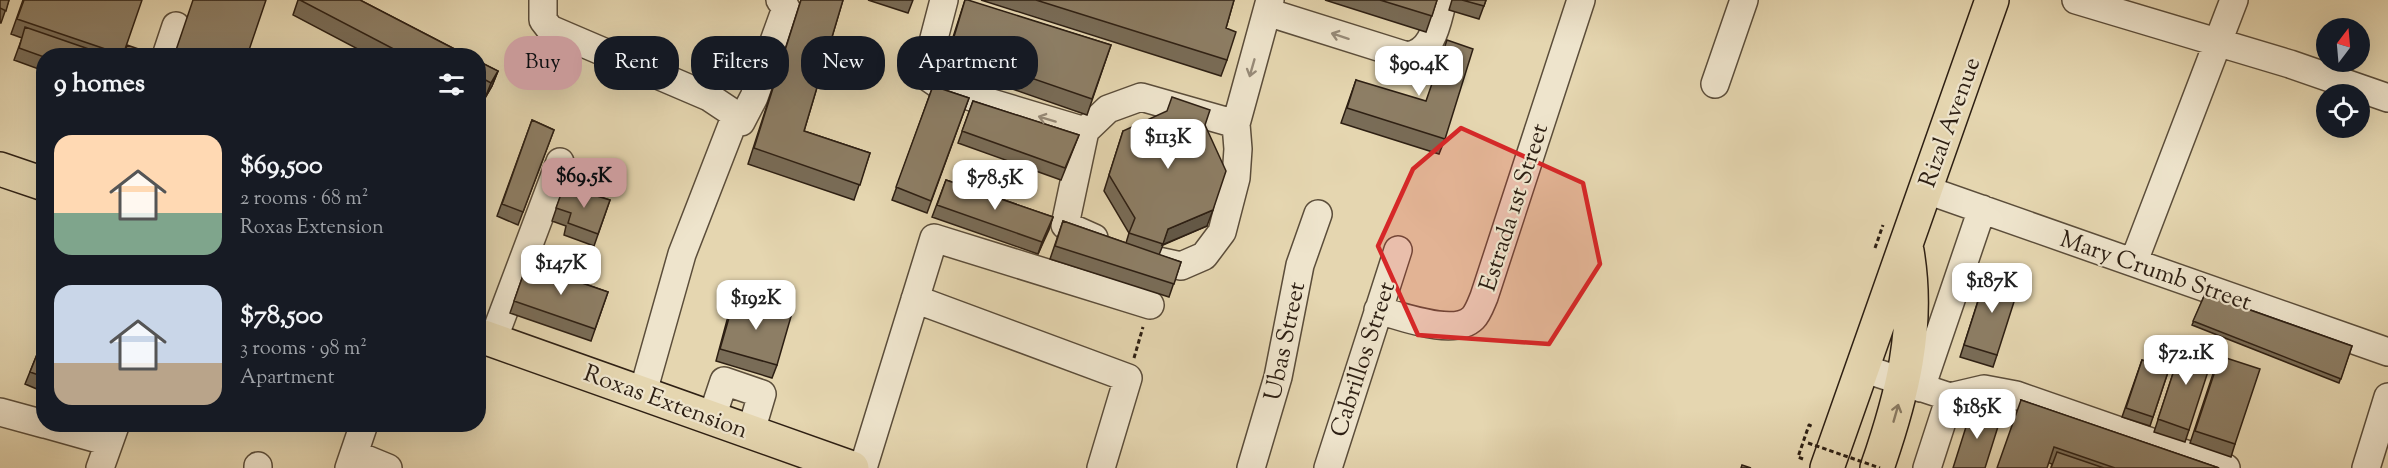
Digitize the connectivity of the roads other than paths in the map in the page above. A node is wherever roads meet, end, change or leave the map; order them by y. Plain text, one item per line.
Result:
1 (780, 0) edge
2 (944, 0) edge
3 (1443, 0) edge
4 (1581, 0) edge
5 (1744, 0) edge
6 (1992, 0) edge
7 (2076, 0) edge
8 (2234, 0) edge
9 (538, 2) edge
10 (1269, 6) edge
11 (176, 26) dead end
12 (2218, 42) junction
13 (169, 48) edge
14 (1715, 84) dead end
15 (2388, 98) edge
16 (734, 123) junction
17 (1236, 124) junction
18 (1085, 131) junction
19 (560, 162) dead end
20 (0, 169) edge
21 (36, 181) edge
22 (1924, 189) junction
23 (1982, 209) junction
24 (1318, 214) dead end
25 (1905, 244) junction
26 (1398, 250) dead end
27 (2134, 261) junction
28 (915, 299) junction
29 (1150, 305) road end
30 (1378, 310) junction
31 (486, 337) edge
32 (2388, 352) edge
33 (1862, 368) junction
34 (1913, 385) junction
35 (643, 392) junction
36 (1950, 397) junction
37 (2388, 397) edge
38 (0, 412) edge
39 (36, 422) edge
40 (361, 432) edge
41 (112, 433) edge
42 (2382, 434) edge
43 (1813, 457) edge
44 (352, 461) edge
45 (100, 468) edge
46 (387, 468) edge
47 (852, 468) edge
48 (863, 468) edge
49 (1101, 468) edge
50 (1251, 468) edge
51 (1328, 468) edge
52 (1879, 468) edge
53 (1927, 468) edge
54 (2226, 468) edge
55 (2366, 468) edge

1 - 16 street
18 -> 2 street
3 -> 10 street
4 - 30 street, Estrada 1st Street
5 - 14 street
6 - 22 main road, Rizal Avenue
7 - 12 street
8 - 12 street
9 - 16 street
10 -> 17 street
11 - 13 street
12 - 15 street
12 - 27 street
16 - 35 street
17 - 18 street
17 - 18 street
19 - 31 street
20 - 21 main road
22 - 23 street, Mary Crumb Street
22 - 25 main road, Rizal Avenue
23 - 27 street, Mary Crumb Street
23 - 34 street
24 - 50 street, Ubas Street
25 - 33 main road, Rizal Avenue
25 - 34 main road, Rizal Avenue
26 - 30 street, Cabrillos Street
27 - 32 street, Mary Crumb Street
28 - 29 street
28 - 48 street
28 - 49 street
30 - 51 street, Cabrillos Street
31 - 35 main road, Roxas Extension
33 - 34 street
33 - 43 main road, Rizal Avenue
34 - 36 street
52 -> 34 main road, Rizal Avenue
35 - 47 main road, Roxas Extension
36 - 53 street
36 - 54 street
37 - 42 street
38 - 39 street
40 - 44 street
41 - 45 street
42 - 55 street
44 - 46 street

